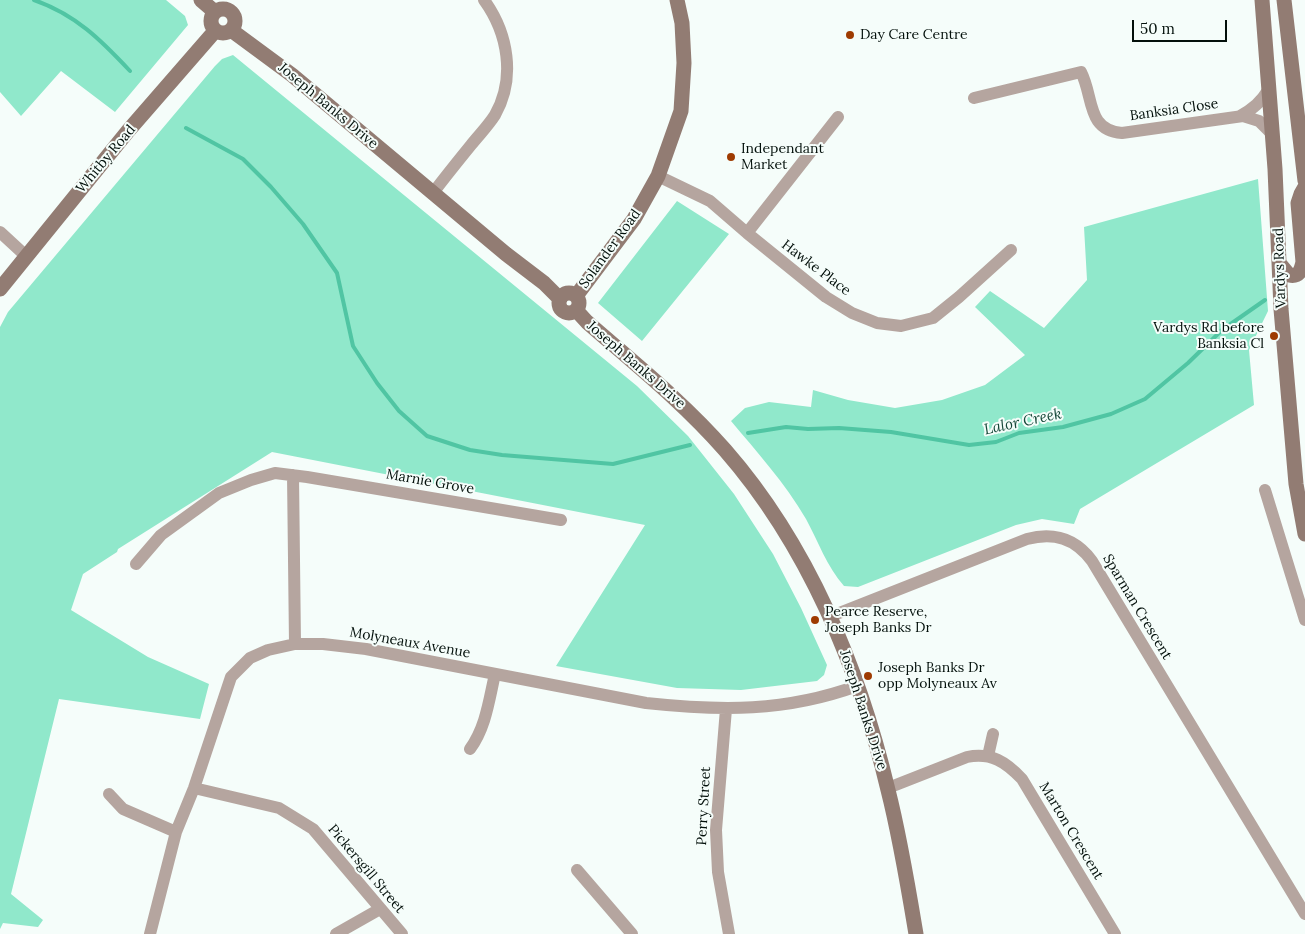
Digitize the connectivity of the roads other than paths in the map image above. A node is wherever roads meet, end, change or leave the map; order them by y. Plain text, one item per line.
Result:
1 (200, 0) edge
2 (484, 0) edge
3 (678, 0) edge
4 (1262, 0) edge
5 (1284, 0) edge
6 (215, 12) junction
7 (232, 30) junction
8 (215, 31) junction
9 (1299, 77) edge
10 (1269, 90) junction
11 (974, 98) dead end
12 (1240, 116) junction
13 (838, 117) dead end
14 (1273, 135) junction
15 (658, 176) junction
16 (1305, 181) edge
17 (1305, 187) edge
18 (433, 193) junction
19 (0, 232) edge
20 (747, 234) junction
21 (1011, 250) dead end
22 (26, 256) junction
23 (1279, 263) junction
24 (0, 289) edge
25 (576, 303) junction
26 (293, 475) junction
27 (1265, 490) dead end
28 (561, 520) dead end
29 (1305, 534) edge
30 (136, 564) dead end
31 (830, 618) junction
32 (1305, 620) edge
33 (296, 644) junction
34 (495, 674) junction
35 (857, 686) junction
36 (726, 709) junction
37 (993, 734) dead end
38 (470, 749) dead end
39 (988, 756) junction
40 (194, 788) junction
41 (888, 788) junction
42 (109, 794) dead end
43 (176, 832) junction
44 (577, 870) dead end
45 (380, 909) junction
46 (1305, 914) edge
47 (150, 934) edge
48 (336, 934) edge
49 (402, 934) edge
50 (632, 934) edge
51 (729, 934) edge
52 (916, 934) edge
53 (1115, 934) edge

1 - 6 street
2 - 18 street
3 - 15 street, Solander Road
4 - 10 street, Vardys Road
5 - 9 street
6 - 7 street
6 - 8 street
7 - 8 street
7 - 18 street, Joseph Banks Drive
8 - 22 street, Whitby Road
9 - 16 street
10 - 12 street, Banksia Close
10 - 14 street, Vardys Road
11 - 12 street, Banksia Close
12 - 14 street
13 - 20 street
14 - 23 street, Vardys Road
15 - 20 street, Hawke Place
15 - 25 street, Solander Road
17 - 23 street
18 - 25 street, Joseph Banks Drive
19 - 22 street
20 - 21 street, Hawke Place
22 - 24 street, Whitby Road
23 - 29 street, Vardys Road
25 - 31 street, Joseph Banks Drive
26 - 28 street, Marnie Grove
26 - 30 street, Marnie Grove
26 - 33 street
27 - 32 street
31 - 35 street, Joseph Banks Drive
31 - 46 street, Sparman Crescent
33 - 34 street, Molyneaux Avenue
33 - 40 street, Molyneaux Avenue
34 - 36 street, Molyneaux Avenue
34 - 38 street
35 - 36 street, Molyneaux Avenue
35 - 41 street, Joseph Banks Drive
36 - 51 street, Perry Street
37 - 39 street
39 - 41 street
39 - 53 street, Marton Crescent
40 - 43 street, Molyneaux Avenue
40 - 45 street, Pickersgill Street
41 - 52 street, Joseph Banks Drive
42 - 43 street
43 - 47 street, Molyneaux Avenue
44 - 50 street
45 - 48 street
45 - 49 street, Pickersgill Street

